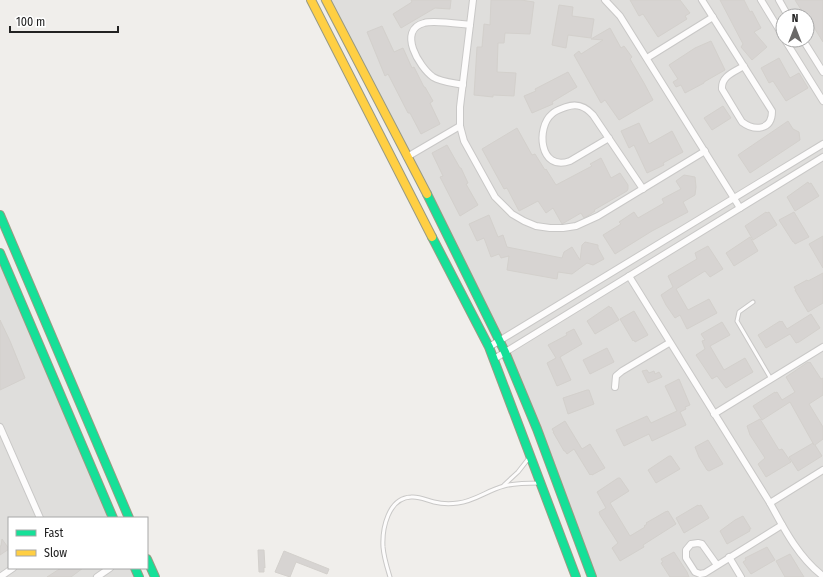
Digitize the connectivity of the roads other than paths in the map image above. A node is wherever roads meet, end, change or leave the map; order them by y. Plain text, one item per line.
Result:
1 (310, 0) edge
2 (326, 0) edge
3 (473, 0) edge
4 (605, 0) edge
5 (702, 0) edge
6 (761, 0) edge
7 (713, 17) junction
8 (775, 23) edge
9 (470, 25) junction
10 (790, 48) edge
11 (808, 48) edge
12 (646, 58) junction
13 (744, 66) junction
14 (823, 72) edge
15 (463, 85) junction
16 (823, 102) edge
17 (460, 126) junction
18 (609, 138) junction
19 (823, 144) edge
20 (705, 151) junction
21 (407, 157) junction
22 (823, 157) edge
23 (643, 189) junction
24 (734, 198) junction
25 (740, 208) junction
26 (0, 216) edge
27 (0, 253) edge
28 (17, 254) junction
29 (4, 261) junction
30 (24, 272) junction
31 (629, 276) junction
32 (11, 278) junction
33 (753, 302) dead end
34 (500, 341) junction
35 (669, 343) junction
36 (489, 347) junction
37 (823, 347) edge
38 (505, 352) junction
39 (494, 359) junction
40 (771, 379) junction
41 (615, 387) dead end
42 (714, 414) junction
43 (0, 427) edge
44 (530, 456) junction
45 (823, 470) edge
46 (541, 483) junction
47 (503, 486) junction
48 (770, 503) junction
49 (40, 517) edge
50 (113, 517) edge
51 (129, 517) edge
52 (782, 525) junction
53 (729, 557) junction
54 (148, 561) edge
55 (716, 565) junction
56 (12, 569) edge
57 (108, 569) edge
58 (823, 576) edge
59 (0, 577) edge
60 (97, 577) edge
61 (110, 577) edge
62 (155, 577) edge
63 (390, 577) edge
64 (576, 577) edge
65 (592, 577) edge
66 (741, 577) edge

1 - 36 street
2 - 21 street
3 - 9 street
4 - 12 street
5 - 7 street
6 - 8 street
7 - 12 street
7 - 13 street
9 - 15 street
9 - 15 street
10 - 16 street
11 - 14 street
12 - 20 street
13 - 13 street
15 - 17 street
17 - 21 street
17 - 23 street
18 - 18 street
18 - 23 street
19 - 24 street
20 - 23 street
20 - 24 street
21 - 34 street
22 - 25 street
24 - 25 street
24 - 34 street
25 - 31 street
26 - 28 street
27 - 29 street
28 - 29 street
28 - 30 street
29 - 32 street
30 - 32 street
30 - 51 street
31 - 35 street
31 - 38 street
32 - 50 street
33 - 40 lane
34 - 36 street
34 - 38 street
35 - 41 street
35 - 42 street
36 - 39 street
37 - 40 street
38 - 39 street
38 - 65 street
39 - 44 street
40 - 42 street
42 - 48 street
43 - 49 street
44 - 46 street
44 - 47 lane
45 - 48 street
46 - 47 lane
46 - 64 street
47 - 63 lane
48 - 52 street
52 - 53 street
52 - 58 street
53 - 55 street
53 - 66 street
54 - 62 street
55 - 55 street
56 - 59 street
57 - 60 street
57 - 61 street

